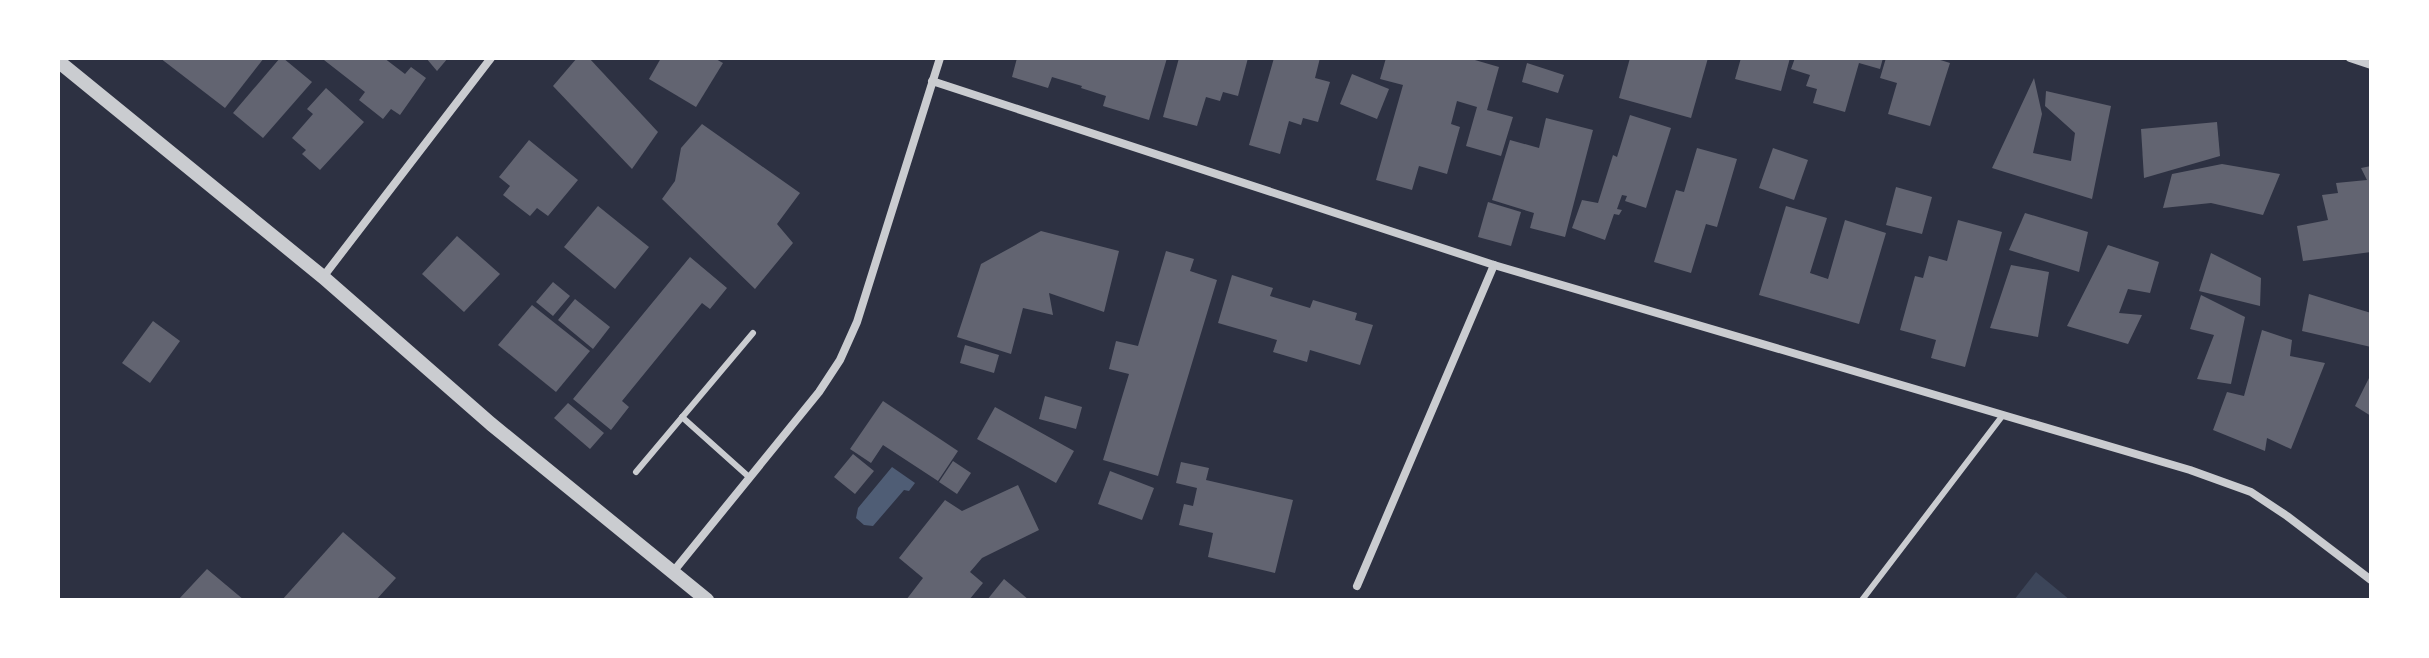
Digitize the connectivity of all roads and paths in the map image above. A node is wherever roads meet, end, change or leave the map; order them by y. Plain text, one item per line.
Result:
1 (491, 58) edge
2 (940, 58) edge
3 (2350, 58) edge
4 (58, 61) edge
5 (2371, 65) edge
6 (932, 81) junction
7 (1494, 265) junction
8 (323, 277) junction
9 (753, 333) dead end
10 (2003, 415) junction
11 (682, 417) junction
12 (636, 472) dead end
13 (749, 477) junction
14 (673, 572) junction
15 (2371, 580) edge
16 (1357, 586) dead end
17 (707, 600) edge
18 (1862, 600) edge

1 - 8 street
2 - 6 street
3 - 5 street
4 - 8 street
6 - 7 street
6 - 13 street
7 - 10 street
7 - 16 street
8 - 14 street
9 - 11 lane
10 - 15 street
10 - 18 lane
11 - 12 lane
11 - 13 lane
13 - 14 street
14 - 17 street

